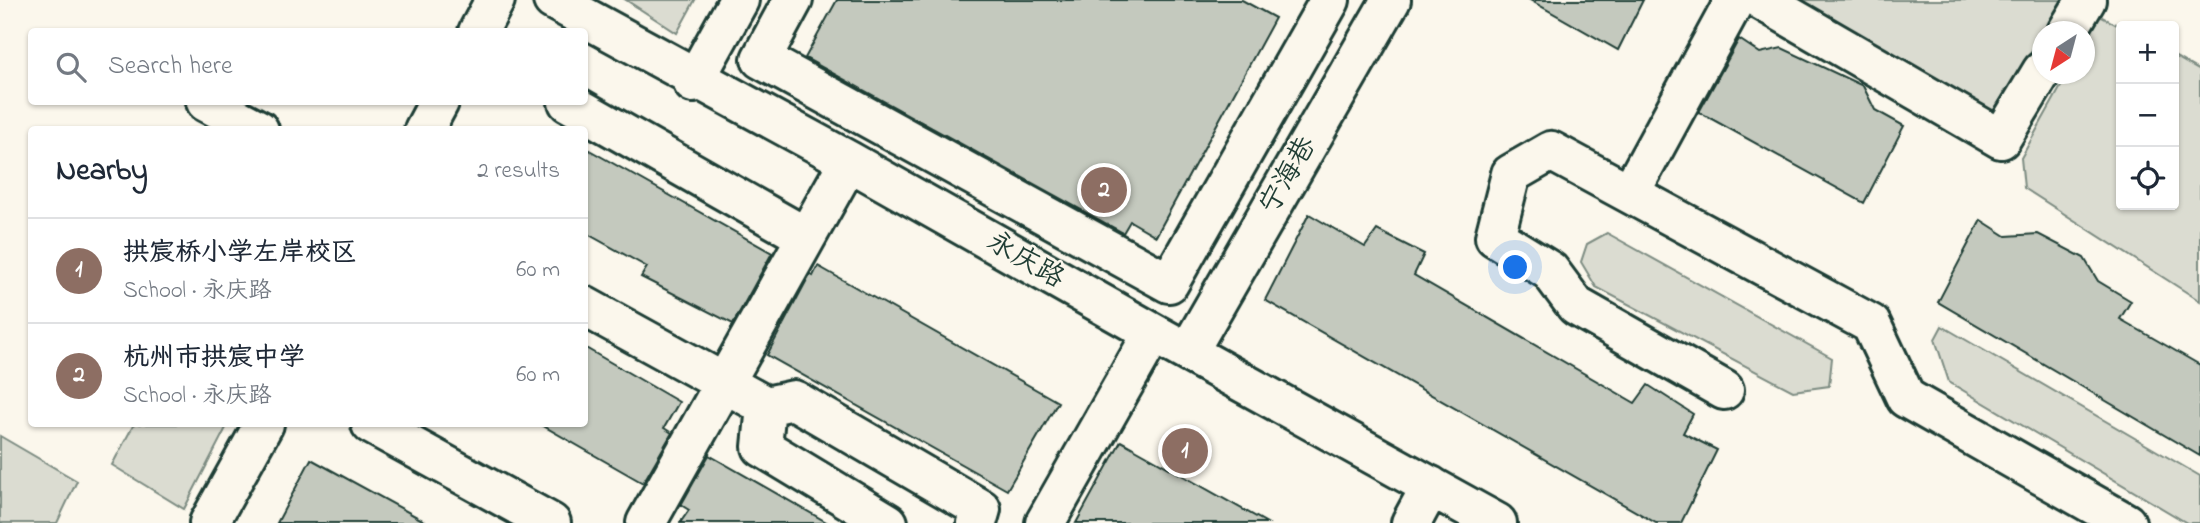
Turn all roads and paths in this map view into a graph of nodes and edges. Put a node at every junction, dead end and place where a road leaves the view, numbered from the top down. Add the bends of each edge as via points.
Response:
1 (495, 0) edge
2 (553, 0) edge
3 (739, 0) edge
4 (793, 0) edge
5 (1391, 0) edge
6 (1735, 0) edge
7 (1761, 0) edge
8 (2086, 0) edge
9 (1327, 1) edge
10 (2074, 21) edge
11 (480, 28) edge
12 (694, 80) junction
13 (2034, 84) edge
14 (212, 105) edge
15 (437, 105) edge
16 (573, 105) edge
17 (251, 126) edge
18 (426, 126) edge
19 (849, 160) junction
20 (1630, 193) junction
21 (806, 237) junction
22 (588, 308) edge
23 (1153, 333) junction
24 (1188, 352) junction
25 (724, 383) junction
26 (1724, 390) dead end
27 (766, 406) junction
28 (262, 427) edge
29 (377, 427) edge
30 (1431, 486) junction
31 (209, 523) edge
32 (551, 523) edge
33 (646, 523) edge
34 (888, 523) edge
35 (977, 523) edge
36 (1045, 523) edge
37 (1411, 523) edge
38 (1497, 523) edge
39 (2126, 523) edge

1 - 11 street
2 - 12 street, 永庆路
3 - 12 street
4 - 9 street via 761,59 1169,283
5 - 24 street, 宁海巷
6 - 20 street
7 - 13 street via 2001,139
8 - 10 street
12 - 19 street, 永庆路
14 - 17 street
15 - 18 street
16 - 21 street
19 - 21 street
19 - 23 street, 永庆路
20 - 26 street via 1551,151 1511,174 1495,237 1550,271 1576,306
20 - 39 street via 1871,324 1906,398
21 - 25 street
22 - 25 street
23 - 24 street, 永庆路
23 - 36 street
24 - 30 street, 永庆路
25 - 27 street
25 - 33 street
27 - 34 street via 762,447
27 - 35 street via 794,400 981,509
28 - 31 street
29 - 32 street
30 - 37 street
30 - 38 street, 永庆路

